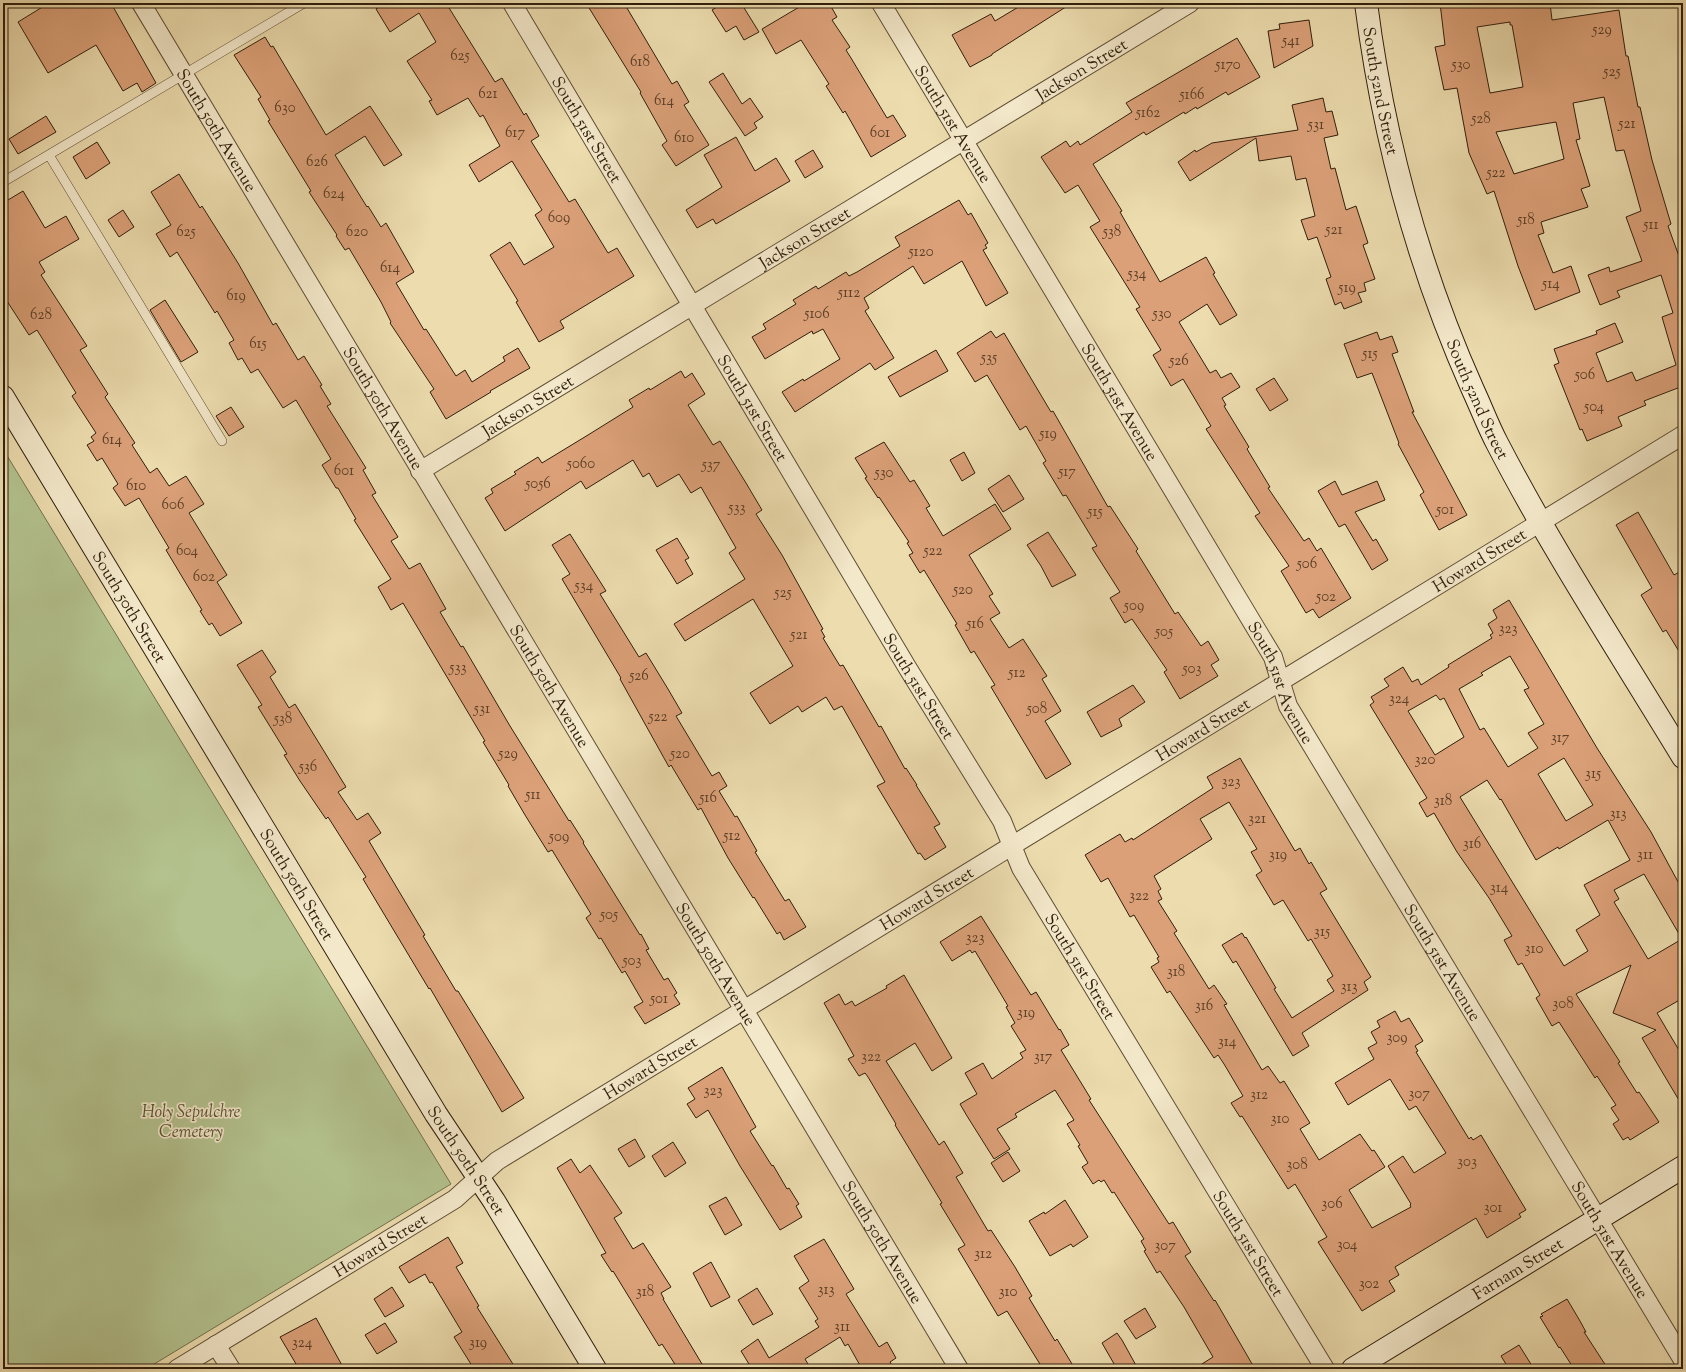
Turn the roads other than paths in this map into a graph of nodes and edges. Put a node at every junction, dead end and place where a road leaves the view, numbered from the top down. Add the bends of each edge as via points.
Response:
1 (141, 3) edge
2 (304, 3) edge
3 (512, 3) edge
4 (881, 3) edge
5 (1190, 3) edge
6 (1366, 3) edge
7 (184, 75) junction
8 (963, 140) junction
9 (49, 155) junction
10 (3, 182) edge
11 (691, 306) junction
12 (3, 397) edge
13 (1683, 435) edge
14 (222, 441) dead end
15 (420, 471) junction
16 (1541, 522) junction
17 (1280, 682) junction
18 (1683, 757) edge
19 (1012, 846) junction
20 (743, 1010) junction
21 (1683, 1167) edge
22 (477, 1178) junction
23 (1598, 1219) junction
24 (216, 1345) junction
25 (1683, 1360) edge
26 (177, 1369) edge
27 (231, 1369) edge
28 (595, 1369) edge
29 (959, 1369) edge
30 (1325, 1369) edge
31 (1353, 1369) edge

1 - 7 street, South 50th Avenue
2 - 7 lane
3 - 11 street, South 51st Street
4 - 8 street, South 51st Avenue
5 - 8 street, Jackson Street
6 - 16 main road, South 52nd Street via 1383,109 1422,260 1455,350 1490,427
7 - 9 lane
7 - 15 street, South 50th Avenue
8 - 11 street, Jackson Street
8 - 17 street, South 51st Avenue via 1273,657
9 - 10 lane
9 - 14 lane
11 - 15 street, Jackson Street
11 - 19 street, South 51st Street via 1002,821
12 - 22 main road, South 50th Street
13 - 16 street, Howard Street
15 - 20 street, South 50th Avenue
16 - 17 street, Howard Street
16 - 18 main road, South 52nd Street
17 - 19 street, Howard Street
17 - 23 street, South 51st Avenue via 1288,706
19 - 20 street, Howard Street
19 - 30 street, South 51st Street via 1021,868
20 - 22 street, Howard Street via 497,1161
20 - 29 street, South 50th Avenue
21 - 23 main road, Farnam Street
22 - 24 street, Howard Street via 454,1199
22 - 28 main road, South 50th Street via 494,1201
23 - 25 street, South 51st Avenue
23 - 31 main road, Farnam Street
24 - 26 street, Howard Street
24 - 27 street

